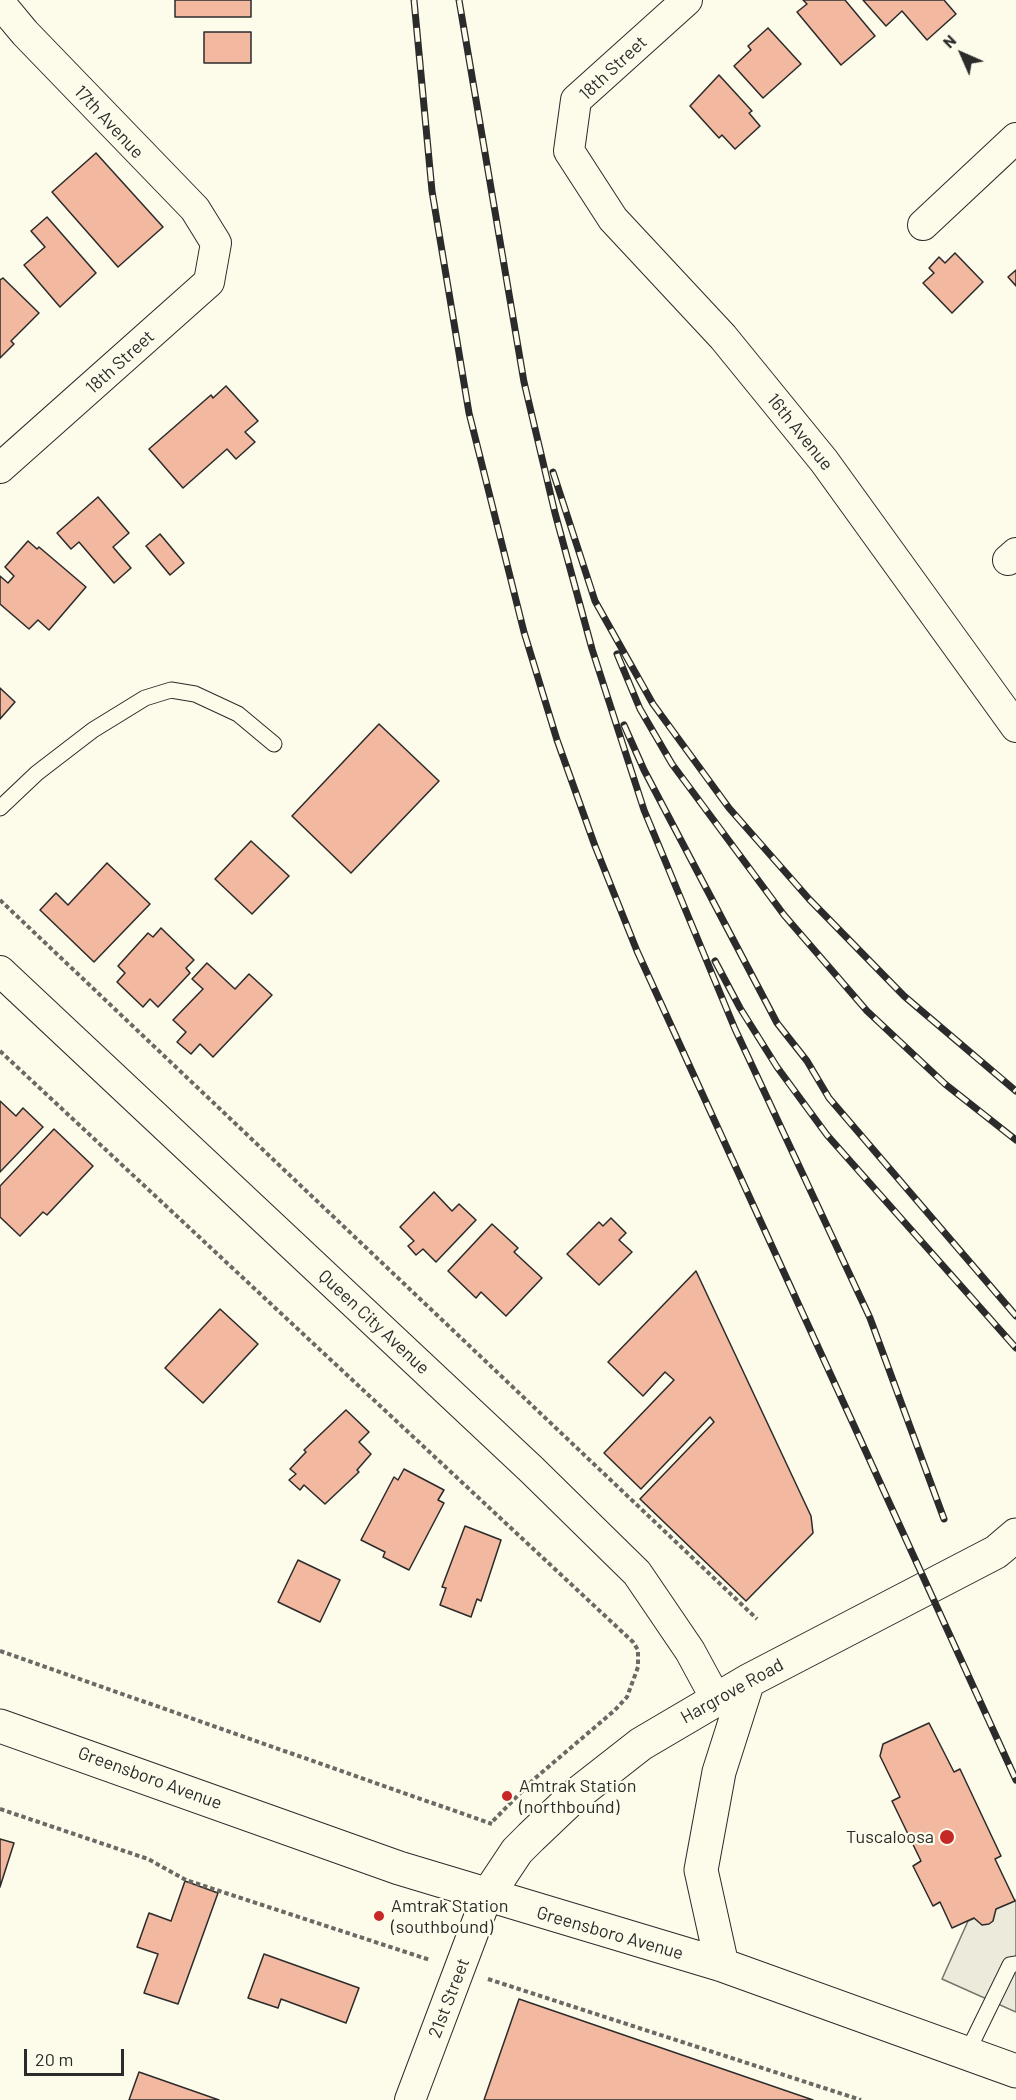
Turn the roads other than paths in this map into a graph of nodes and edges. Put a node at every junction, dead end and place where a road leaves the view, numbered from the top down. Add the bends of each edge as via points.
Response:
1 (687, 0) edge
2 (0, 3) edge
3 (1016, 138) edge
4 (568, 151) joint
5 (923, 225) dead end
6 (216, 243) joint
7 (0, 468) edge
8 (1016, 727) edge
9 (274, 744) dead end
10 (0, 808) edge
11 (0, 971) edge
12 (1016, 1535) edge
13 (748, 1681) junction
14 (716, 1699) junction
15 (0, 1726) edge
16 (487, 1896) junction
17 (1016, 1964) edge
18 (722, 1965) junction
19 (967, 2053) junction
20 (1016, 2071) edge
21 (410, 2100) edge

1 - 4 street, 18th Street via 576,100
2 - 6 street, 17th Avenue via 195,210
3 - 5 street
4 - 8 street, 16th Avenue via 613,219 723,337 824,461
6 - 7 street, 18th Street via 209,282
9 - 10 lane via 238,714 195,694 171,690 145,698 93,730 37,773
11 - 14 street, Queen City Avenue via 637,1573 690,1651
12 - 13 main road, Hargrove Road via 996,1552
13 - 14 main road, Hargrove Road
13 - 18 main road via 719,1772 701,1870
14 - 16 main road, Hargrove Road via 641,1744 572,1798 517,1851
15 - 16 main road, Greensboro Avenue
16 - 18 main road, Greensboro Avenue
16 - 21 street, 21st Street
17 - 19 lane via 1010,1965
18 - 19 main road, Greensboro Avenue
19 - 20 main road, Greensboro Avenue

